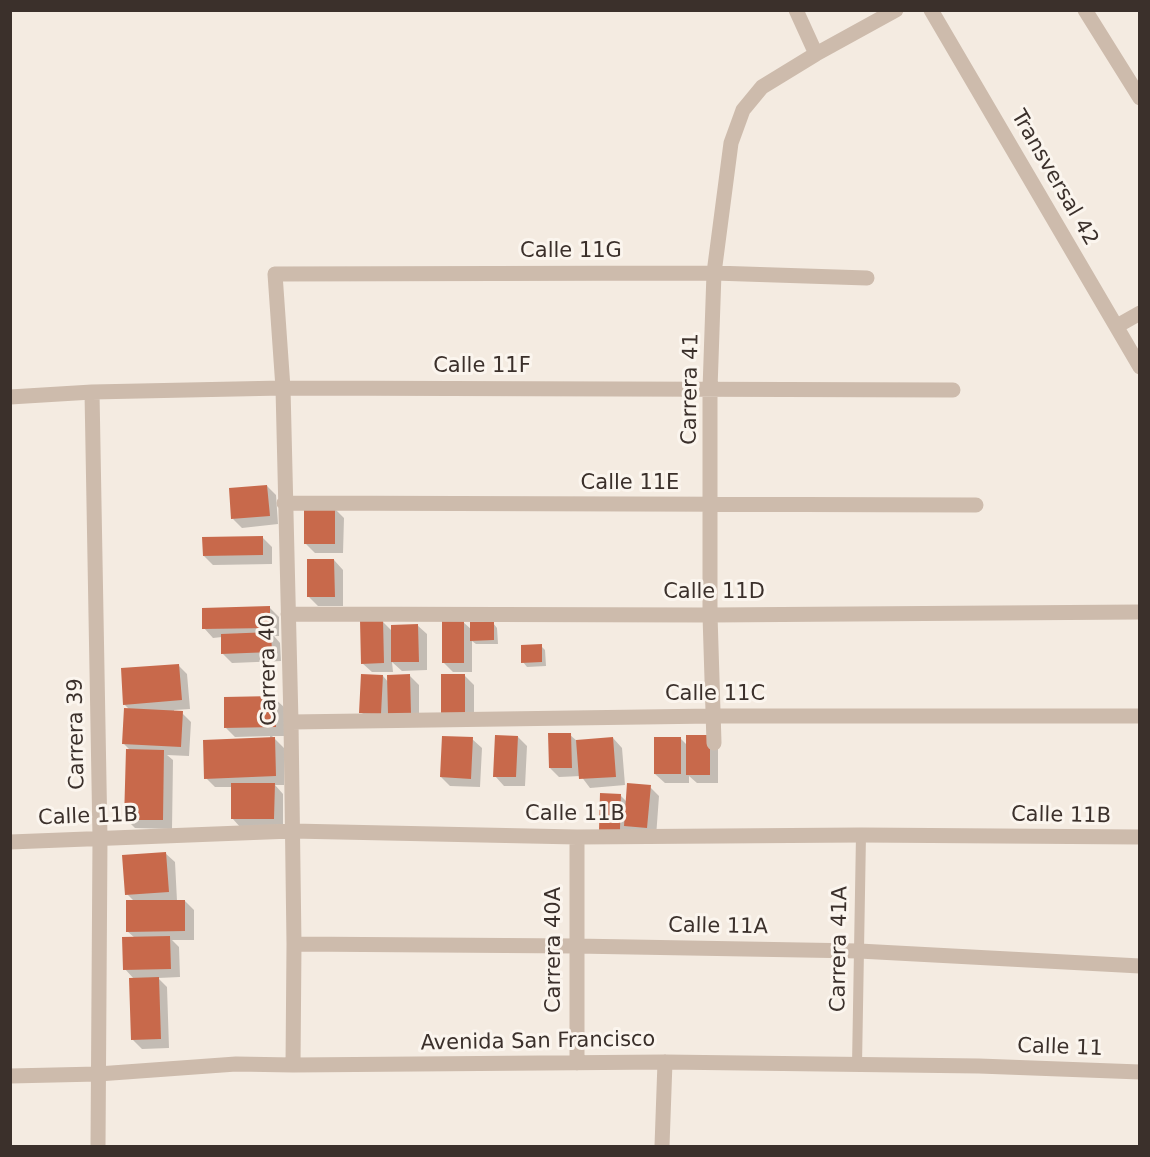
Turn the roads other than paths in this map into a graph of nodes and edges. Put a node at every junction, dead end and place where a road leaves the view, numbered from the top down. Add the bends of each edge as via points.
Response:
1 (796, 10) edge
2 (896, 10) edge
3 (932, 10) edge
4 (1085, 10) edge
5 (816, 54) junction
6 (1140, 98) edge
7 (714, 273) junction
8 (275, 274) joint
9 (867, 278) dead end
10 (1140, 313) edge
11 (1117, 326) junction
12 (1140, 368) edge
13 (283, 388) junction
14 (710, 389) junction
15 (953, 390) dead end
16 (92, 392) junction
17 (10, 397) edge
18 (284, 503) junction
19 (711, 505) junction
20 (976, 505) dead end
21 (1140, 612) edge
22 (288, 614) junction
23 (710, 615) junction
24 (713, 716) junction
25 (1140, 716) edge
26 (291, 722) junction
27 (714, 743) dead end
28 (292, 831) junction
29 (861, 835) junction
30 (577, 837) junction
31 (1140, 837) edge
32 (100, 838) junction
33 (10, 842) edge
34 (294, 944) junction
35 (575, 946) junction
36 (859, 951) junction
37 (1140, 966) edge
38 (665, 1062) junction
39 (576, 1063) junction
40 (293, 1065) junction
41 (857, 1065) junction
42 (979, 1066) joint
43 (1140, 1072) edge
44 (98, 1074) junction
45 (10, 1076) edge
46 (98, 1146) edge
47 (662, 1146) edge

1 - 5 street
2 - 5 street, Carrera 41
3 - 11 street, Transversal 42
4 - 6 street
5 - 7 street, Carrera 41 via 762,87 743,110 731,143
7 - 8 street, Calle 11G
7 - 9 street, Calle 11G
7 - 14 street, Carrera 41
8 - 13 street, Carrera 40
10 - 11 street
11 - 12 street, Transversal 42
13 - 14 street, Calle 11F
13 - 16 street, Calle 11F
13 - 18 street, Carrera 40
14 - 15 street, Calle 11F
14 - 19 street, Carrera 41
16 - 17 street, Calle 11F
16 - 32 street, Carrera 39
18 - 19 street, Calle 11E
18 - 22 street, Carrera 40
19 - 20 street, Calle 11E
19 - 23 street, Carrera 41
21 - 23 street, Calle 11D
22 - 23 street, Calle 11D
22 - 26 street, Carrera 40
23 - 24 street, Carrera 41
24 - 25 street, Calle 11C
24 - 26 street, Calle 11C
24 - 27 street, Carrera 41
26 - 28 street, Carrera 40
28 - 30 street, Calle 11B
28 - 32 street, Calle 11B
28 - 34 street, Carrera 40
29 - 30 street, Calle 11B
29 - 31 street, Calle 11B
29 - 36 lane, Carrera 41A
30 - 35 street, Carrera 40A
32 - 33 street, Calle 11B
32 - 44 street, Carrera 39
34 - 35 street, Calle 11A
34 - 40 street, Carrera 40
35 - 36 street, Calle 11A
35 - 39 street, Carrera 40A
36 - 37 street, Calle 11A
36 - 41 lane, Carrera 41A
38 - 39 street, Avenida San Francisco
38 - 41 street, Avenida San Francisco
38 - 47 street
39 - 40 street, Avenida San Francisco
40 - 44 street, Avenida San Francisco via 236,1064
41 - 42 street, Avenida San Francisco
42 - 43 street, Calle 11
44 - 45 street
44 - 46 street, Carrera 39

